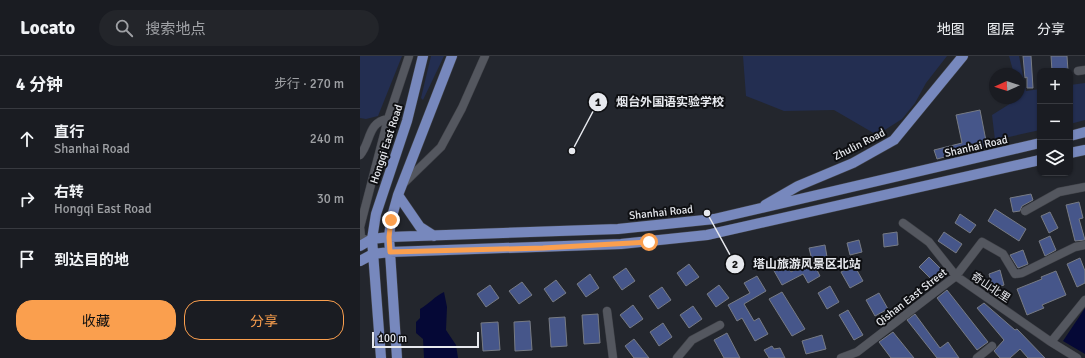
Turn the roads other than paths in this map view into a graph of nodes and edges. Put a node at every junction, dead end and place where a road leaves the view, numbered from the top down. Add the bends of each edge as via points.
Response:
1 (408, 56) edge
2 (423, 56) edge
3 (452, 56) edge
4 (485, 56) edge
5 (963, 56) edge
6 (388, 119) junction
7 (1085, 132) edge
8 (1073, 135) edge
9 (1037, 144) edge
10 (1085, 150) edge
11 (1073, 152) edge
12 (360, 155) edge
13 (1037, 161) edge
14 (402, 185) junction
15 (1085, 187) edge
16 (398, 196) junction
17 (761, 208) junction
18 (1025, 211) dead end
19 (903, 223) dead end
20 (434, 236) junction
21 (389, 237) junction
22 (372, 239) junction
23 (360, 246) edge
24 (1085, 246) edge
25 (390, 252) junction
26 (373, 254) junction
27 (360, 260) edge
28 (956, 276) junction
29 (1085, 300) edge
30 (607, 311) dead end
31 (720, 325) dead end
32 (1051, 342) junction
33 (992, 346) dead end
34 (381, 358) edge
35 (397, 358) edge
36 (613, 358) edge
37 (677, 358) edge
38 (841, 358) edge
39 (977, 358) edge
40 (1077, 358) edge

1 - 6 street
2 - 22 main road, Hongqi East Road via 407,121 376,214
3 - 14 main road
4 - 14 street via 441,147
5 - 17 main road, Zhulin Road via 894,140 853,163 798,186
6 - 12 street via 382,120 370,131
6 - 22 street via 360,227 361,237 365,240
7 - 8 main road
9 - 17 main road, Shanhai Road
10 - 11 main road
13 - 25 main road via 707,234 621,244
14 - 16 main road
15 - 18 street via 1059,192
16 - 20 main road via 420,227
16 - 21 main road
17 - 20 main road, Shanhai Road via 714,218 618,229
19 - 28 street, 奇山北里 via 929,242
20 - 21 main road, Shanhai Road
21 - 22 main road, Shanhai Road
21 - 25 main road
22 - 23 main road
22 - 26 main road, Hongqi East Road
24 - 28 street, Qishan East Street via 1075,247 1015,274 1003,254 982,242
25 - 26 main road
25 - 35 main road
26 - 27 main road
26 - 34 main road, Hongqi East Road
28 - 32 street, 奇山北里
28 - 38 street, Qishan East Street via 857,352
29 - 32 street
30 - 36 street
31 - 37 street via 692,340
32 - 40 street, 奇山北里
33 - 39 street

